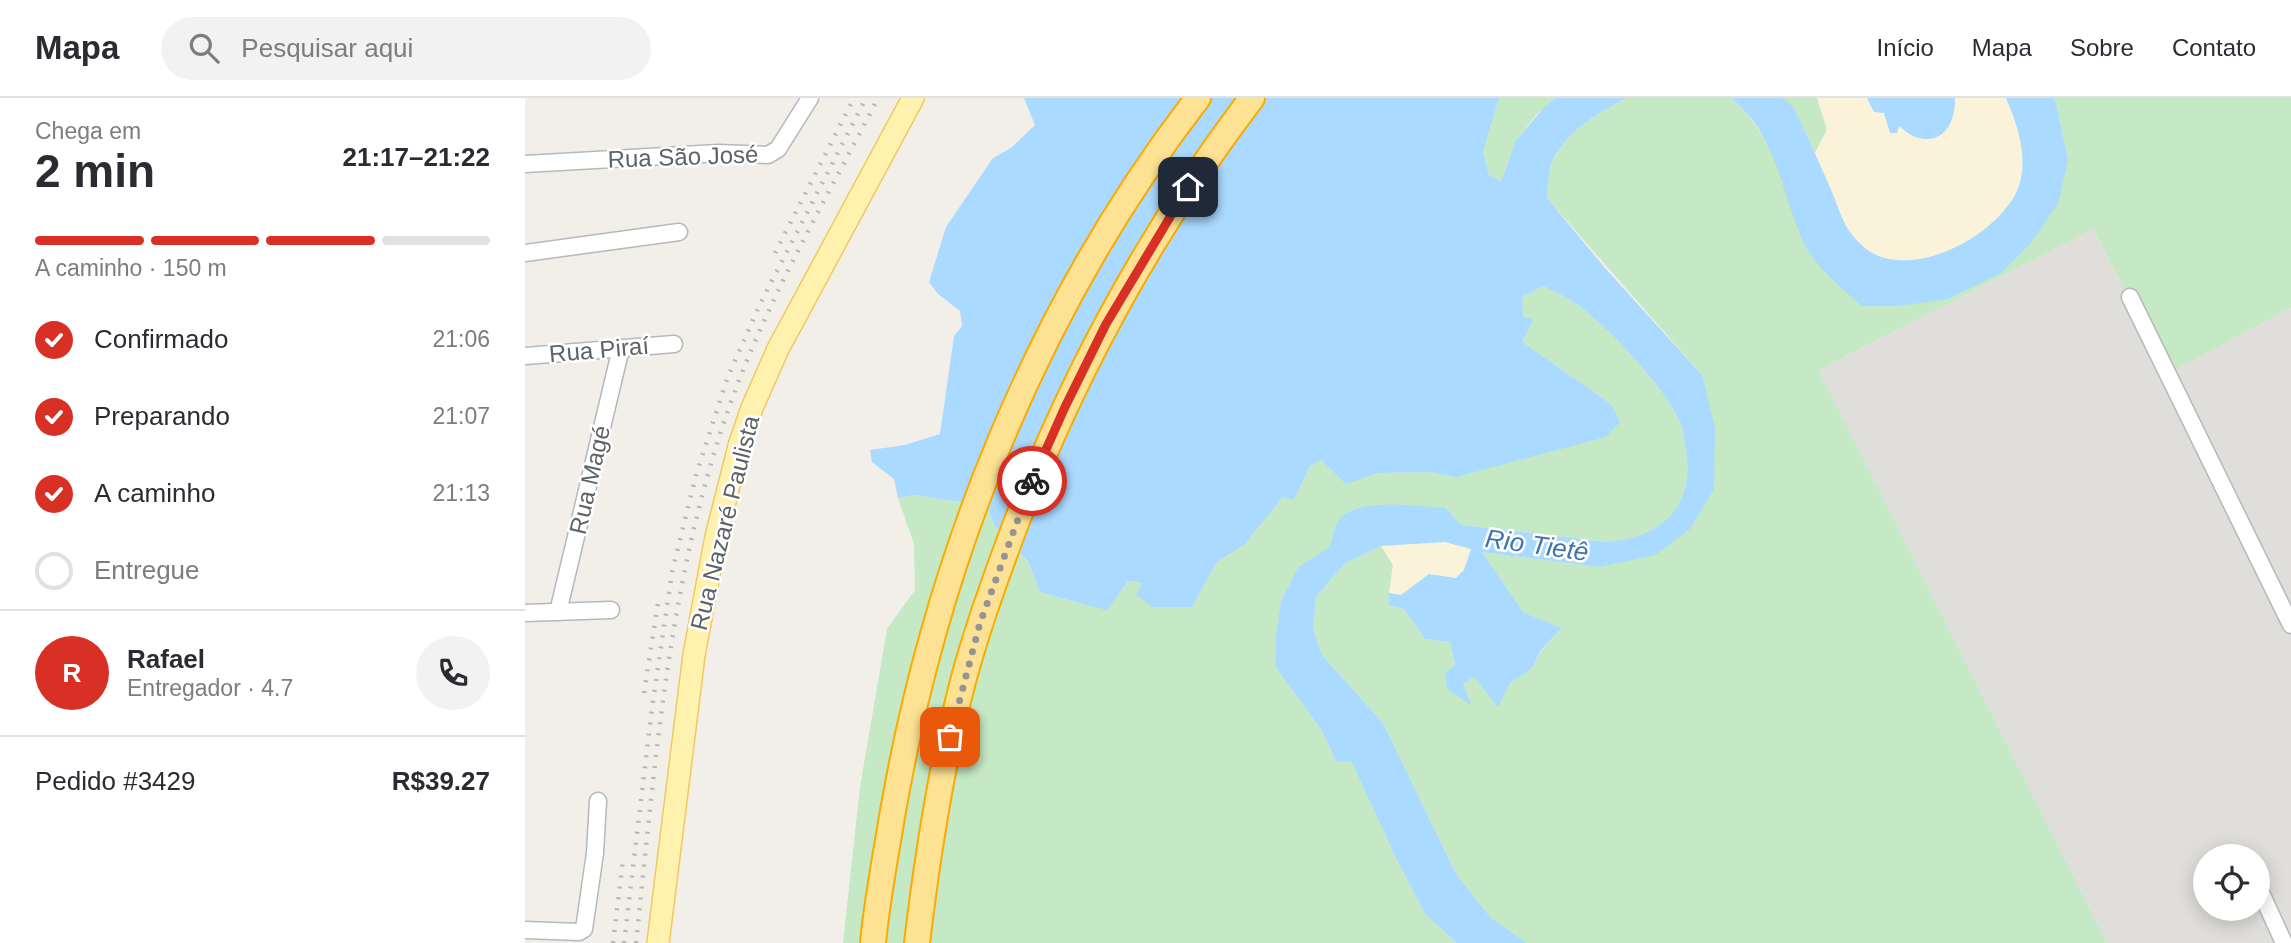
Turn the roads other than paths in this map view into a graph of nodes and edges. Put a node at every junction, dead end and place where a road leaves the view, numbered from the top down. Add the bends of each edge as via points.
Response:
1 (810, 98) edge
2 (913, 98) edge
3 (1198, 98) edge
4 (1252, 98) edge
5 (525, 164) edge
6 (679, 232) dead end
7 (525, 253) edge
8 (2130, 297) dead end
9 (674, 344) dead end
10 (621, 348) junction
11 (525, 356) edge
12 (611, 610) dead end
13 (558, 611) junction
14 (525, 612) edge
15 (2291, 625) edge
16 (598, 801) dead end
17 (2270, 912) edge
18 (525, 930) edge
19 (658, 943) edge
20 (873, 943) edge
21 (917, 943) edge
22 (2284, 943) edge

1 - 5 street, Rua São José via 778,149 768,155 718,153
2 - 19 main road, Rua Nazaré Paulista via 778,349 739,446 694,655
3 - 20 highway via 1156,153 1074,287 994,454 920,677 901,761
4 - 21 highway via 1188,187 1106,324 1030,487 960,692 932,826
6 - 7 street
8 - 15 street
9 - 10 street, Rua Piraí
10 - 11 street, Rua Piraí
10 - 13 street, Rua Magé
12 - 13 street
13 - 14 street
16 - 18 street via 584,929
17 - 22 street

